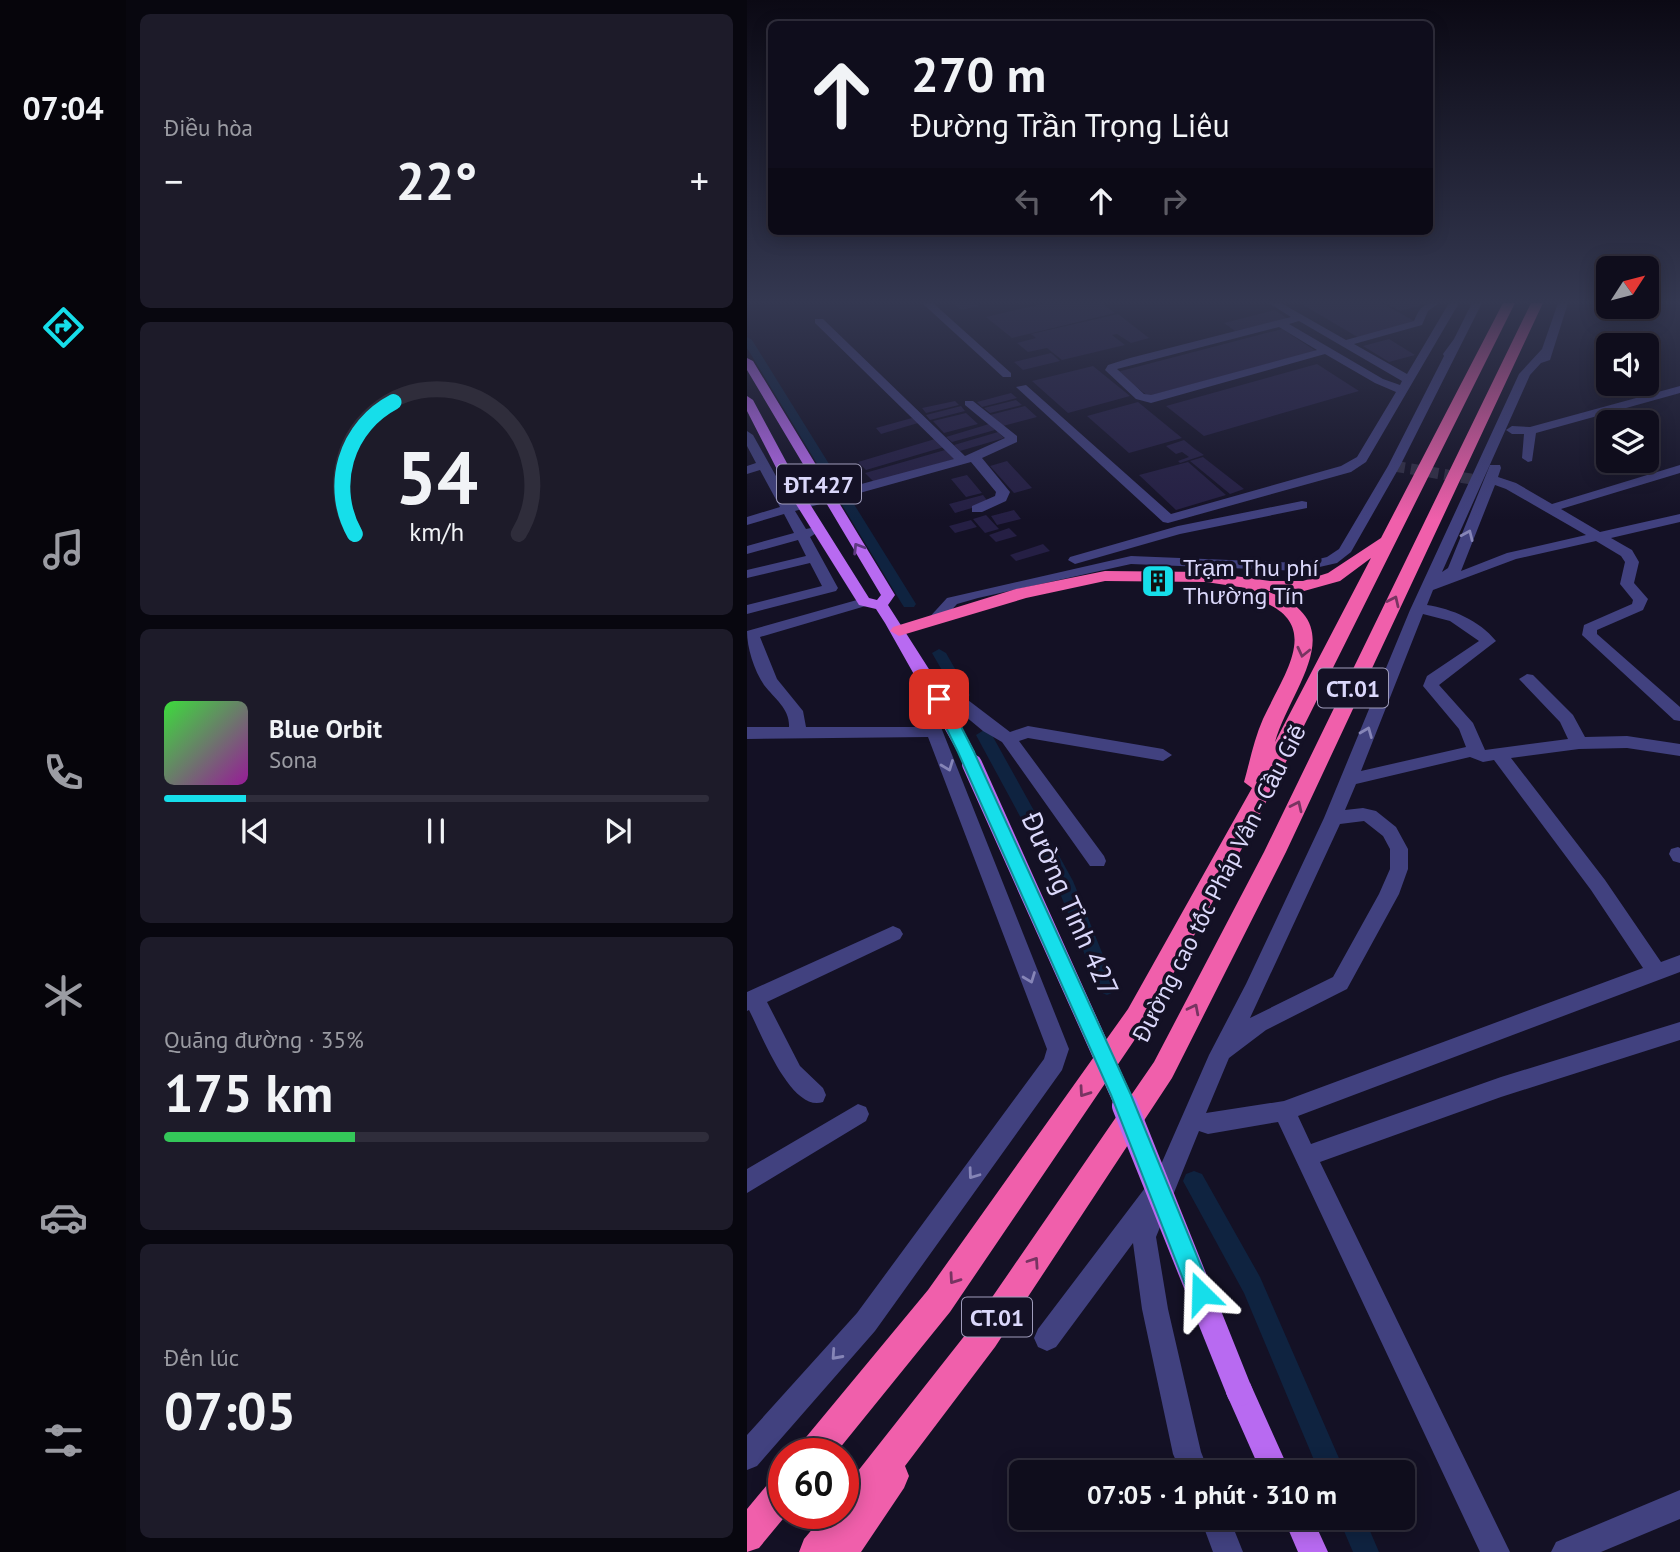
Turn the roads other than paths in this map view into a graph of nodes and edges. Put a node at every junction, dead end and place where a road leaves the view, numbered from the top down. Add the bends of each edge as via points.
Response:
1 (756, 375) edge
2 (878, 375) edge
3 (1117, 375) edge
4 (1236, 375) edge
5 (1370, 375) edge
6 (1391, 375) edge
7 (1412, 375) edge
8 (1440, 375) edge
9 (1472, 375) edge
10 (1502, 375) edge
11 (1524, 375) edge
12 (1537, 375) edge
13 (1406, 385) junction
14 (1022, 387) dead end
15 (1680, 389) edge
16 (747, 400) edge
17 (969, 403) dead end
18 (1512, 430) junction
19 (1530, 431) junction
20 (747, 435) edge
21 (1528, 458) dead end
22 (969, 459) junction
23 (1680, 469) edge
24 (747, 470) edge
25 (767, 470) junction
26 (784, 470) junction
27 (1491, 479) junction
28 (828, 497) junction
29 (802, 503) junction
30 (1302, 505) dead end
31 (785, 508) junction
32 (977, 509) dead end
33 (1549, 509) junction
34 (1679, 518) edge
35 (747, 521) edge
36 (1173, 525) junction
37 (821, 530) junction
38 (801, 536) junction
39 (1593, 536) junction
40 (1388, 541) junction
41 (747, 550) edge
42 (813, 558) junction
43 (1176, 561) junction
44 (747, 574) edge
45 (1078, 581) junction
46 (1429, 587) junction
47 (952, 601) junction
48 (864, 602) junction
49 (881, 605) junction
50 (747, 610) edge
51 (1417, 610) junction
52 (934, 621) junction
53 (899, 631) junction
54 (749, 635) edge
55 (1527, 679) dead end
56 (928, 680) junction
57 (939, 699) junction
58 (1680, 716) edge
59 (934, 729) junction
60 (1001, 730) junction
61 (747, 733) edge
62 (795, 734) junction
63 (1579, 743) junction
64 (1680, 750) edge
65 (1477, 752) junction
66 (1163, 755) dead end
67 (1499, 755) junction
68 (1347, 780) junction
69 (1333, 818) junction
70 (1240, 832) junction
71 (1097, 861) dead end
72 (893, 934) dead end
73 (1680, 963) edge
74 (1655, 970) junction
75 (750, 1000) edge
76 (1680, 1031) edge
77 (1220, 1055) junction
78 (815, 1095) dead end
79 (1284, 1111) junction
80 (858, 1114) dead end
81 (1193, 1118) junction
82 (1306, 1156) junction
83 (749, 1175) edge
84 (1166, 1179) junction
85 (984, 1336) junction
86 (1047, 1338) dead end
87 (827, 1438) edge
88 (747, 1456) edge
89 (1190, 1460) edge
90 (1271, 1460) edge
91 (1680, 1504) edge
92 (768, 1510) edge
93 (1219, 1530) edge
94 (1303, 1530) edge
95 (747, 1536) edge
96 (817, 1552) edge
97 (840, 1552) edge
98 (1228, 1552) edge
99 (1313, 1552) edge
100 (1495, 1552) edge
101 (1567, 1552) edge

1 - 28 main road, ĐT.427
2 - 22 street
3 - 4 street via 1140,397 1151,399
5 - 13 street
6 - 13 street
7 - 13 street
8 - 43 street via 1344,552 1302,567
9 - 40 highway, Đường cao tốc Pháp Vân - Cầu Giẽ / CT.01
85 -> 10 highway, Đường cao tốc Pháp Vân - Cầu Giẽ / CT.01 via 1163,1070 1275,852
11 - 46 street
12 - 18 street
13 - 36 street via 1362,459 1346,469
14 - 36 street
15 - 19 street
16 - 26 main road, ĐT.427
17 - 22 street via 1013,439
18 - 19 street
18 - 27 street
19 - 21 street
20 - 25 street
22 - 28 street via 901,481
22 - 32 street via 1003,492 1001,498
23 - 33 street
24 - 25 street
25 - 26 street
25 - 31 street
26 - 29 main road, ĐT.427
27 - 33 street
46 -> 27 street via 1454,570
28 - 29 street
49 -> 28 main road, ĐT.427 via 888,596
29 - 31 street
29 - 37 main road, ĐT.427
30 - 36 street
31 - 35 street
31 - 38 street
33 - 39 street
34 - 39 street
36 - 43 street
36 - 47 street via 959,593
37 - 38 street
37 - 48 main road, ĐT.427
38 - 41 street
38 - 42 street
39 - 46 street via 1512,556
39 - 58 street via 1627,553 1632,562 1627,584 1641,599 1638,607 1589,628 1590,635
40 - 45 highway via 1334,576 1304,586 1205,577 1105,576
40 - 70 highway, Đường cao tốc Pháp Vân - Cầu Giẽ / CT.01
42 - 44 street
42 - 50 street via 831,588
43 - 47 street via 1131,559
45 - 52 highway
45 -> 70 highway via 1236,589 1260,594 1291,611 1303,625 1306,639 1297,676 1272,721
46 - 51 street
47 - 52 street
48 - 49 main road
48 - 54 street
49 - 53 main road, ĐT.427
51 - 65 street via 1431,608 1488,641 1431,686 1467,727
68 -> 51 street
52 - 53 highway
53 - 56 main road, ĐT.427
54 - 62 street via 770,681 795,711
55 - 63 street via 1567,719
56 - 57 main road, ĐT.427
56 - 59 street via 921,697
57 - 60 street via 958,701
57 - 90 main road, Đường Tỉnh 427 / ĐT.427, bridge via 1121,1095
59 - 62 street via 923,733
59 -> 88 street via 1058,1049 1054,1063 866,1322
60 - 66 street
60 - 71 street
61 - 62 street
63 - 64 street via 1627,742
63 - 67 street
65 - 67 street
65 - 68 street
67 - 74 street via 1598,885
68 - 69 street
69 - 77 street
69 - 77 street via 1363,814 1390,832 1399,849 1399,869 1389,894 1340,983 1257,1024
70 -> 87 highway, Đường cao tốc Pháp Vân - Cầu Giẽ / CT.01 via 1137,1016 939,1301
72 - 75 street
73 - 74 street
74 - 79 street
75 - 78 street via 792,1073
76 - 82 street via 1501,1087
77 - 81 street
79 - 81 street via 1208,1124
79 - 82 street
80 - 83 street
81 - 84 street
82 - 100 street
84 - 86 street
84 - 89 street via 1144,1237 1155,1309
85 - 96 highway, Đường cao tốc Pháp Vân - Cầu Giẽ / CT.01
85 - 97 highway
91 - 101 street
92 - 95 highway
93 - 98 street
94 - 99 main road

